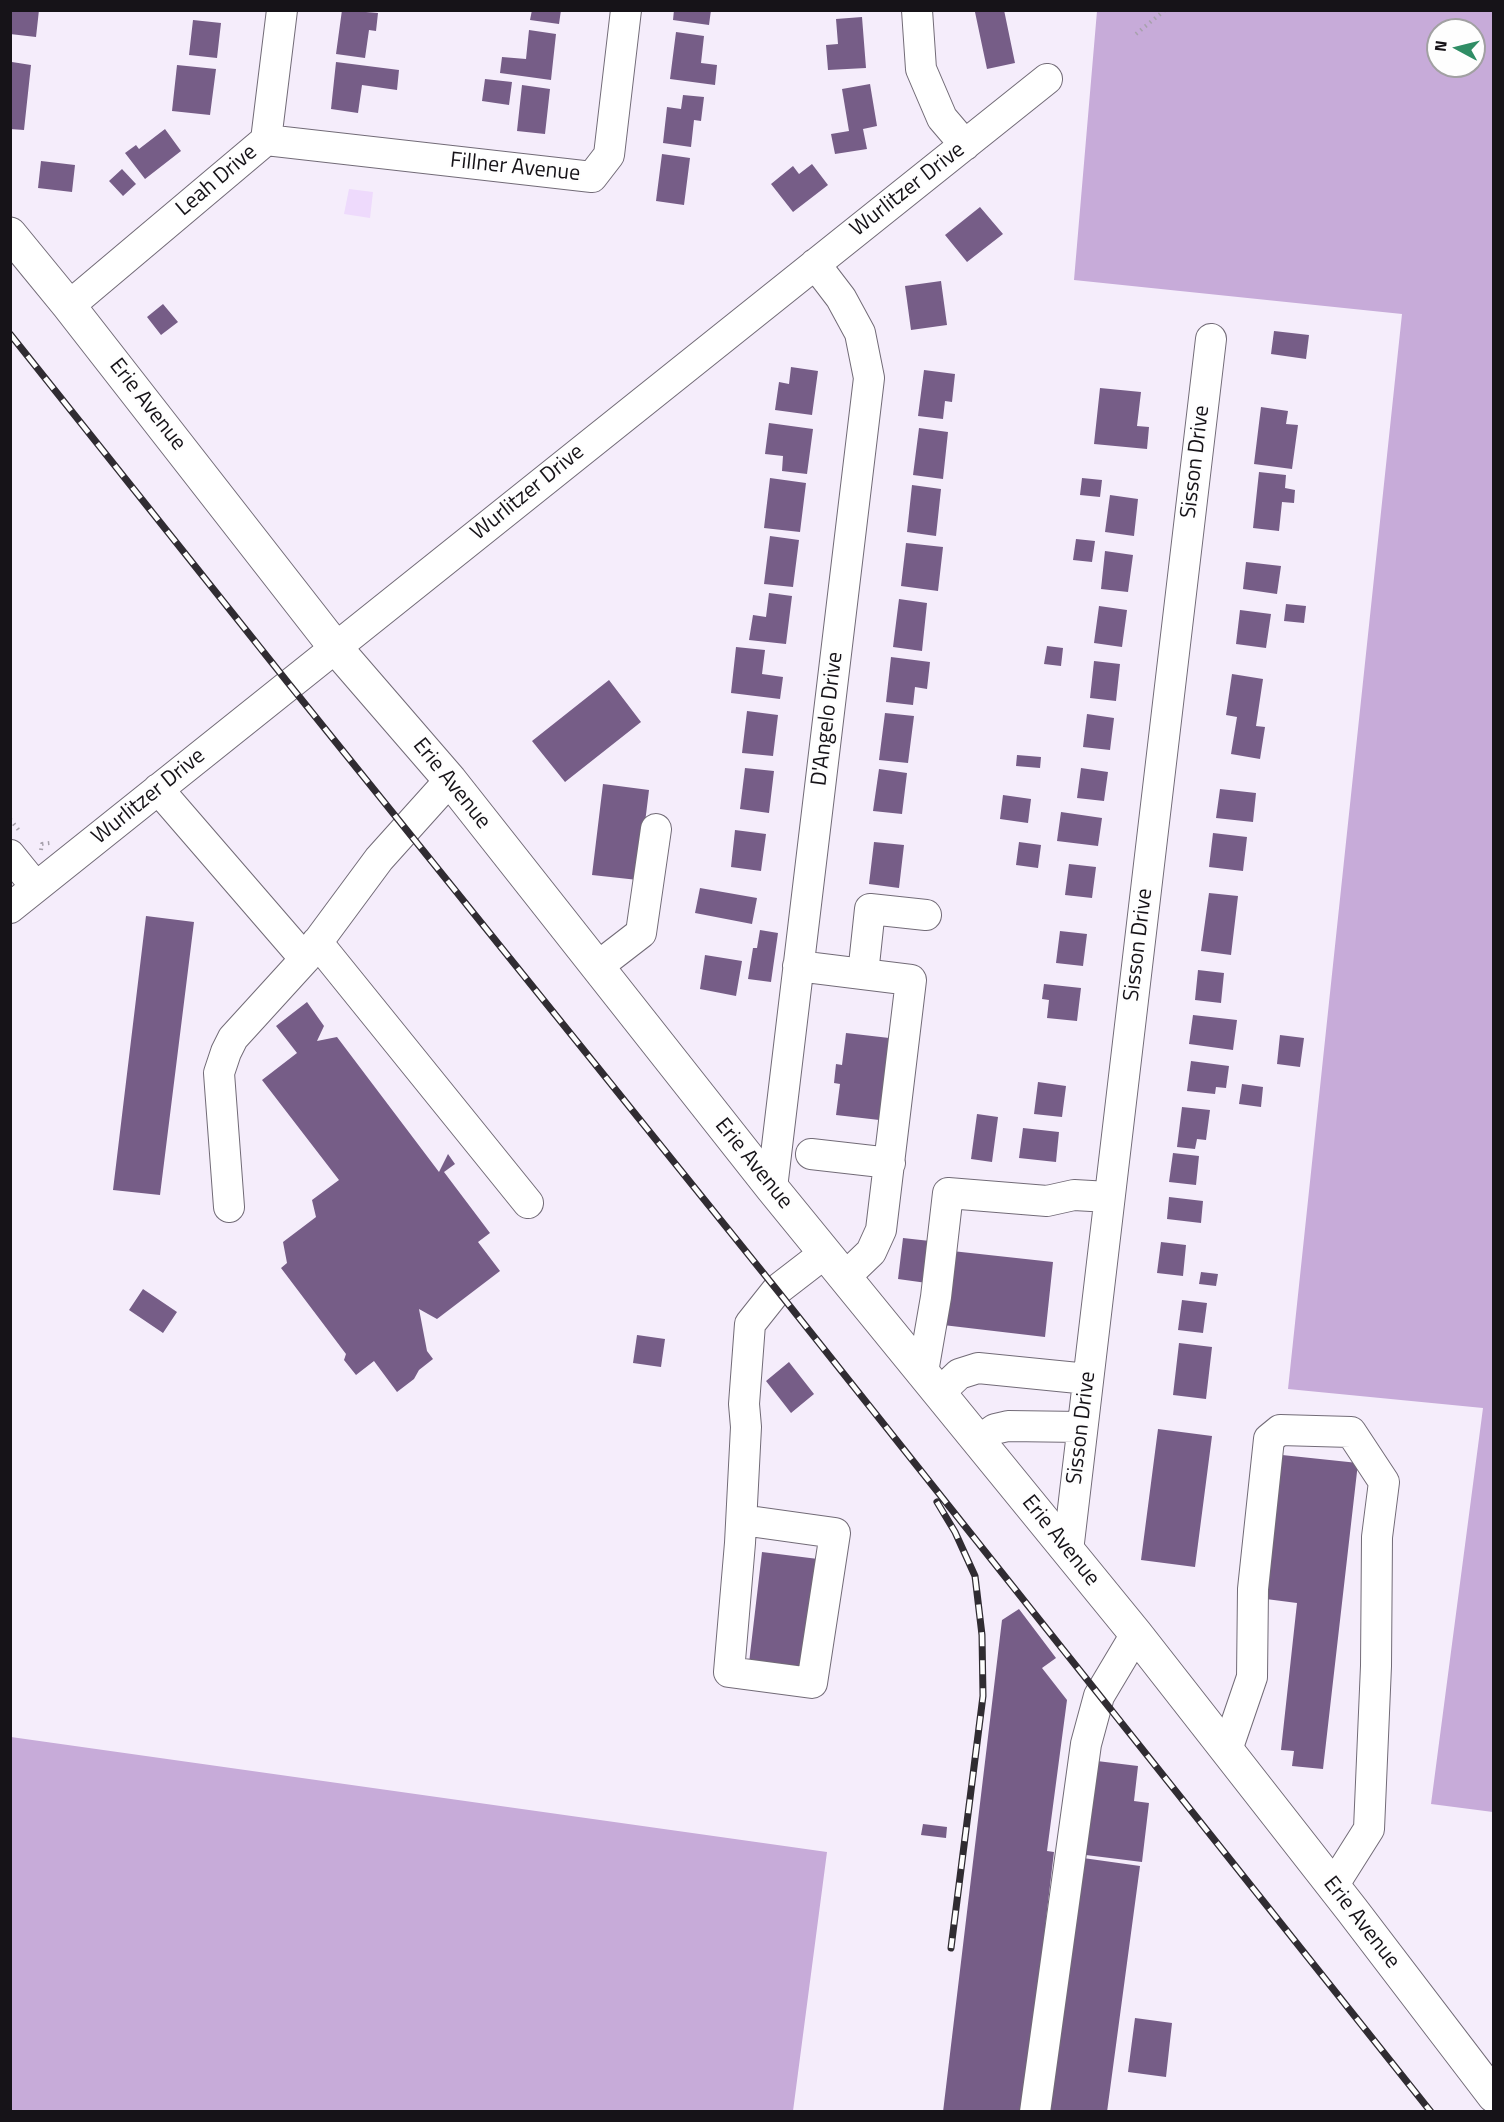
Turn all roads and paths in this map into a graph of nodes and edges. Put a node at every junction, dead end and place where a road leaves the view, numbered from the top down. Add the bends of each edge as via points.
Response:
1 (282, 10) edge
2 (626, 10) edge
3 (918, 10) edge
4 (1165, 10) edge
5 (1136, 34) dead end
6 (1047, 80) dead end
7 (266, 140) junction
8 (964, 145) junction
9 (10, 234) edge
10 (815, 264) junction
11 (69, 306) junction
12 (1210, 339) dead end
13 (335, 646) junction
14 (450, 780) junction
15 (158, 789) junction
16 (656, 828) dead end
17 (10, 855) edge
18 (36, 887) junction
19 (10, 908) edge
20 (926, 915) dead end
21 (311, 950) junction
22 (798, 966) junction
23 (597, 967) junction
24 (863, 974) junction
25 (810, 1154) dead end
26 (890, 1163) junction
27 (772, 1188) junction
28 (1110, 1197) junction
29 (528, 1203) dead end
30 (229, 1208) dead end
31 (835, 1265) junction
32 (1088, 1378) junction
33 (931, 1382) junction
34 (1082, 1427) junction
35 (978, 1441) junction
36 (741, 1520) junction
37 (1068, 1551) junction
38 (1136, 1634) junction
39 (1227, 1750) junction
40 (1333, 1886) junction
41 (1494, 2096) edge
42 (1035, 2112) edge

1 - 7 street, Leah Drive
2 - 7 street, Fillner Avenue via 609,155 592,177
3 - 8 street via 921,69 942,118
4 - 5 path
6 - 8 street, Wurlitzer Drive
7 - 11 street, Leah Drive
8 - 10 street, Wurlitzer Drive
9 - 11 main road, Erie Avenue
10 - 13 street, Wurlitzer Drive
10 - 22 street, D'Angelo Drive via 841,298 860,333 869,378
11 - 13 main road, Erie Avenue
12 - 28 street, Sisson Drive
13 - 14 main road, Erie Avenue
13 - 15 street, Wurlitzer Drive
14 - 21 street via 379,859
14 - 23 main road, Erie Avenue
15 - 18 street, Wurlitzer Drive
15 - 21 street
16 - 23 street via 641,933
17 - 18 street
18 - 19 street, Wurlitzer Drive
20 - 24 street via 870,909
21 - 29 street
21 - 30 street via 225,1052 219,1073
22 - 24 street
22 - 27 street, D'Angelo Drive
23 - 27 main road, Erie Avenue
24 - 26 street via 911,980
25 - 26 street
26 - 31 street via 881,1230 871,1252
27 - 31 main road, Erie Avenue
28 - 32 street, Sisson Drive
28 - 33 street via 1074,1195 1047,1201 948,1193
31 - 33 main road, Erie Avenue
31 - 36 street via 777,1290 750,1324
32 - 33 street via 978,1368
32 - 34 street, Sisson Drive
33 - 35 main road, Erie Avenue
34 - 35 street via 1008,1426 995,1429
34 - 37 street, Sisson Drive
35 - 37 main road, Erie Avenue
36 - 36 street via 729,1672 812,1683 835,1533
37 - 38 main road, Erie Avenue
38 - 39 main road, Erie Avenue
38 - 42 street via 1099,1696 1086,1744
39 - 40 main road, Erie Avenue
39 - 40 street via 1252,1677 1252,1589 1269,1439 1280,1430 1351,1432 1384,1482 1377,1538 1369,1829
40 - 41 main road, Erie Avenue

